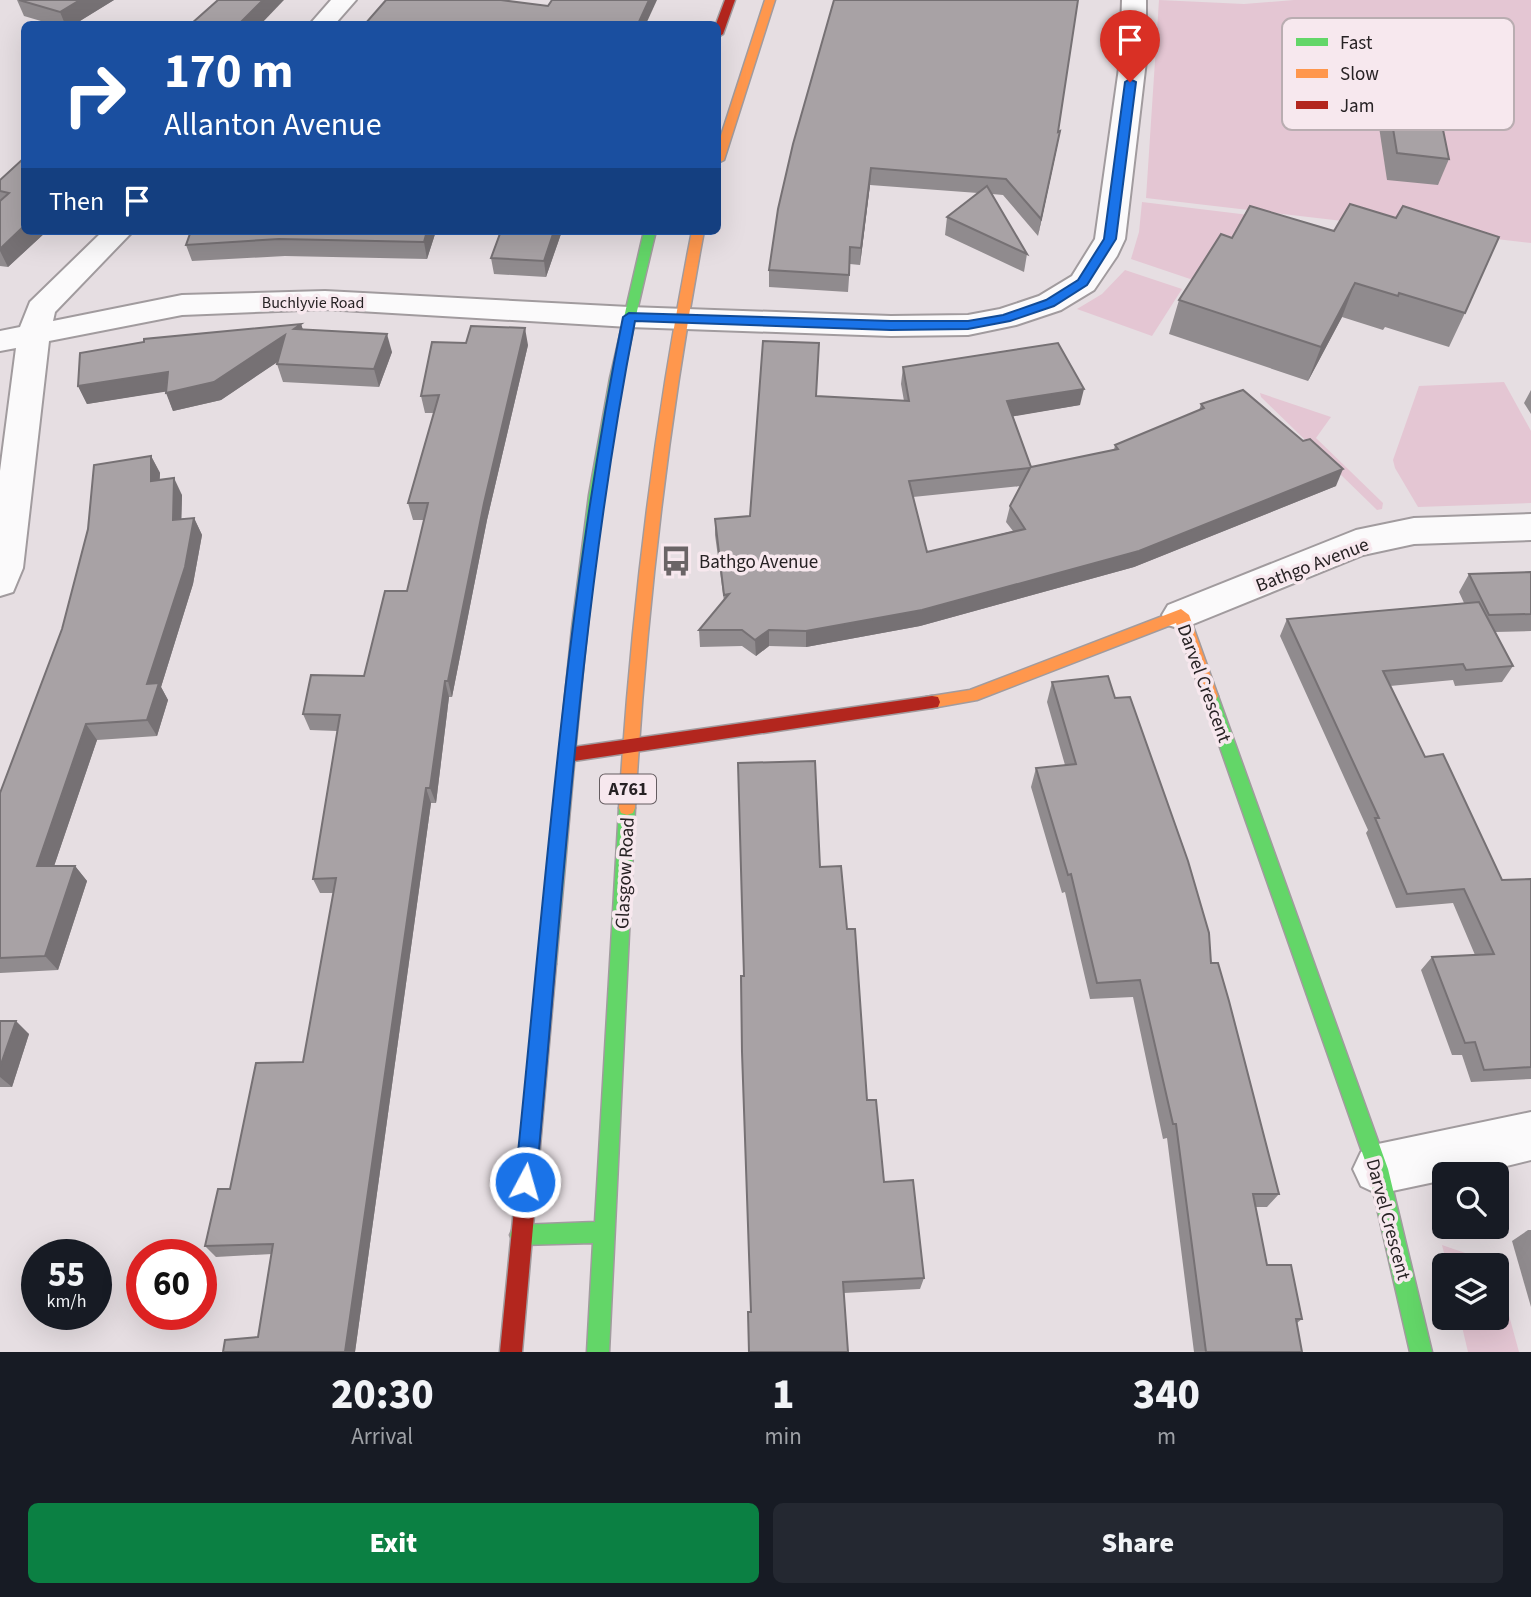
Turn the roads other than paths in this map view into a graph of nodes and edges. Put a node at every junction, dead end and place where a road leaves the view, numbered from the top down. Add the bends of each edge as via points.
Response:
1 (344, 0) edge
2 (730, 0) edge
3 (770, 0) edge
4 (1134, 0) edge
5 (325, 21) edge
6 (721, 26) edge
7 (721, 151) edge
8 (115, 235) edge
9 (649, 235) edge
10 (697, 235) edge
11 (629, 317) junction
12 (680, 318) junction
13 (34, 333) junction
14 (0, 341) edge
15 (1531, 527) edge
16 (0, 582) edge
17 (1181, 615) junction
18 (630, 746) junction
19 (568, 755) junction
20 (1531, 1136) edge
21 (1378, 1169) junction
22 (604, 1232) junction
23 (520, 1235) junction
24 (511, 1352) edge
25 (598, 1352) edge
26 (1421, 1352) edge

1 - 5 street
2 - 6 main road
3 - 7 main road
4 - 12 street, Buchlyvie Road via 1133,61 1110,239 1083,283 1050,303 968,325
8 - 13 street via 41,309
9 - 11 main road
10 - 12 main road, Glasgow Road / A761
11 - 12 street, Buchlyvie Road
11 - 13 street, Buchlyvie Road via 325,300 247,302 182,305
11 - 19 main road via 585,589
12 - 18 main road, Glasgow Road / A761 via 650,466
13 - 14 street, Buchlyvie Road
13 - 16 street
15 - 17 street, Bathgo Avenue via 1414,531 1356,543
17 - 18 main road, Darvel Crescent via 971,696
17 - 21 main road, Darvel Crescent
18 - 19 main road, Darvel Crescent
18 - 22 main road, Glasgow Road / A761
19 - 23 main road
20 - 21 street
21 - 26 main road, Darvel Crescent
22 - 23 main road
22 - 25 main road, Glasgow Road / A761
23 - 24 main road

